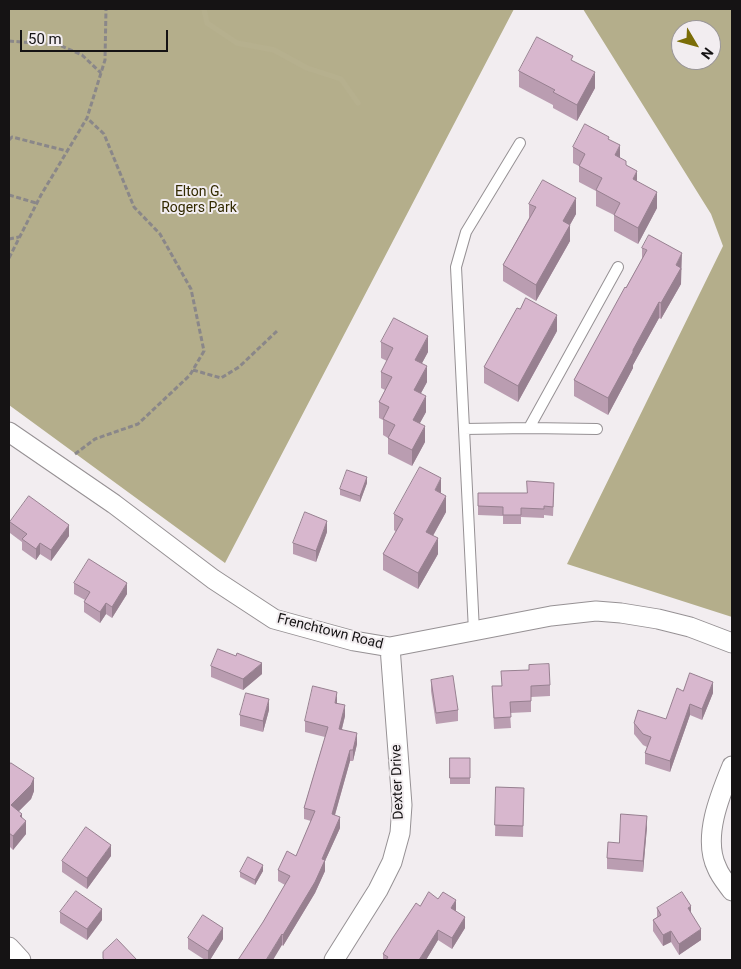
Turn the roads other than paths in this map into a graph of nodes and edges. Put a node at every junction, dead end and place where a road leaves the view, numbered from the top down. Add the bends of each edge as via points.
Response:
1 (520, 143) dead end
2 (618, 267) dead end
3 (529, 428) junction
4 (464, 429) junction
5 (597, 429) dead end
6 (9, 432) edge
7 (474, 631) junction
8 (732, 643) edge
9 (390, 647) junction
10 (732, 766) edge
11 (732, 891) edge
12 (9, 947) edge
13 (21, 960) edge
14 (334, 960) edge

1 - 4 lane via 466,232 456,267
2 - 3 lane
3 - 4 lane
3 - 5 lane
4 - 7 lane
6 - 9 street, Frenchtown Road via 274,619 354,641
7 - 8 street, Frenchtown Road via 596,611 658,619
7 - 9 street, Frenchtown Road
9 - 14 street, Dexter Drive via 402,804 400,833 392,862 378,890
10 - 11 street via 713,824 712,851 717,868
12 - 13 street

